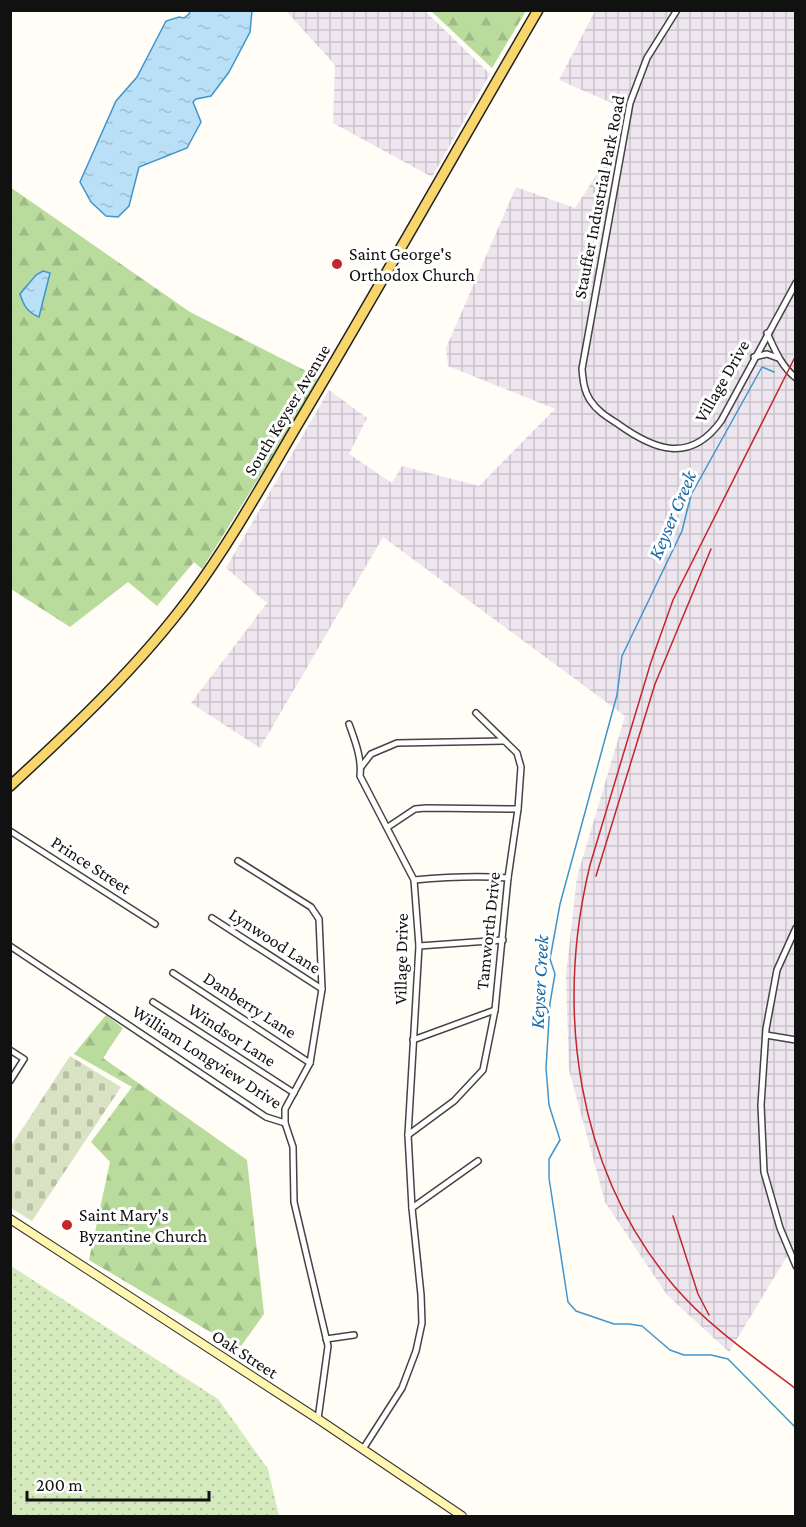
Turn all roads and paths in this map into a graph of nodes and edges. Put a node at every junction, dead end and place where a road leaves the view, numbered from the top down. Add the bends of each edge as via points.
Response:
1 (538, 10) edge
2 (677, 10) edge
3 (795, 283) edge
4 (767, 333) junction
5 (754, 357) junction
6 (779, 358) junction
7 (795, 378) edge
8 (589, 398) joint
9 (476, 713) dead end
10 (350, 724) dead end
11 (504, 741) junction
12 (361, 767) junction
13 (10, 786) edge
14 (518, 809) junction
15 (388, 827) junction
16 (10, 831) edge
17 (238, 861) dead end
18 (508, 878) junction
19 (414, 880) junction
20 (212, 918) dead end
21 (155, 924) dead end
22 (795, 928) edge
23 (503, 940) junction
24 (10, 946) edge
25 (419, 946) junction
26 (173, 973) dead end
27 (322, 989) junction
28 (153, 1002) dead end
29 (495, 1010) junction
30 (766, 1035) junction
31 (413, 1040) junction
32 (795, 1040) edge
33 (10, 1050) edge
34 (310, 1062) junction
35 (10, 1081) edge
36 (294, 1093) junction
37 (285, 1123) junction
38 (408, 1135) junction
39 (478, 1161) dead end
40 (412, 1208) junction
41 (10, 1219) edge
42 (795, 1266) edge
43 (354, 1335) dead end
44 (326, 1339) junction
45 (318, 1419) junction
46 (363, 1449) junction
47 (462, 1516) edge

1 - 13 main road, South Keyser Avenue via 218,557 190,598 125,674
2 - 8 street, Stauffer Industrial Park Road via 647,58 630,103 582,369
3 - 4 street, Village Drive
4 - 5 street, Village Drive
4 - 6 street
5 - 6 street via 767,354
5 - 8 street, Village Drive via 715,429 688,447 656,447 598,410
6 - 7 street
9 - 11 street, Tamworth Drive
10 - 12 street, Village Drive
11 - 12 street via 397,743 371,754
11 - 14 street, Tamworth Drive via 517,753 521,767
12 - 15 street, Village Drive via 364,785
14 - 15 street via 415,809
14 - 18 street, Tamworth Drive
15 - 19 street, Village Drive
16 - 21 street, Prince Street
17 - 27 street via 311,907 319,919
18 - 19 street
18 - 23 street, Tamworth Drive
19 - 25 street, Village Drive
20 - 27 street, Lynwood Lane
22 - 30 street via 777,970
23 - 25 street
23 - 29 street, Tamworth Drive
24 - 37 street, William Longview Drive via 266,1117
25 - 31 street, Village Drive
26 - 34 street, Danberry Lane
27 - 34 street
28 - 36 street, Windsor Lane
29 - 31 street
29 - 38 street, Tamworth Drive via 483,1070 454,1101
30 - 32 street
30 - 42 street via 761,1105 764,1172
31 - 38 street, Village Drive
33 - 35 street via 24,1059
34 - 36 street
36 - 37 street via 285,1109
37 - 44 street, William Longview Drive via 293,1147 298,1226
38 - 40 street, Village Drive
39 - 40 street
40 - 46 street, Village Drive via 422,1323 402,1388
41 - 45 street, Oak Street
43 - 44 street
44 - 45 street, William Longview Drive via 327,1360
45 - 46 street, Oak Street
46 - 47 street, Oak Street

